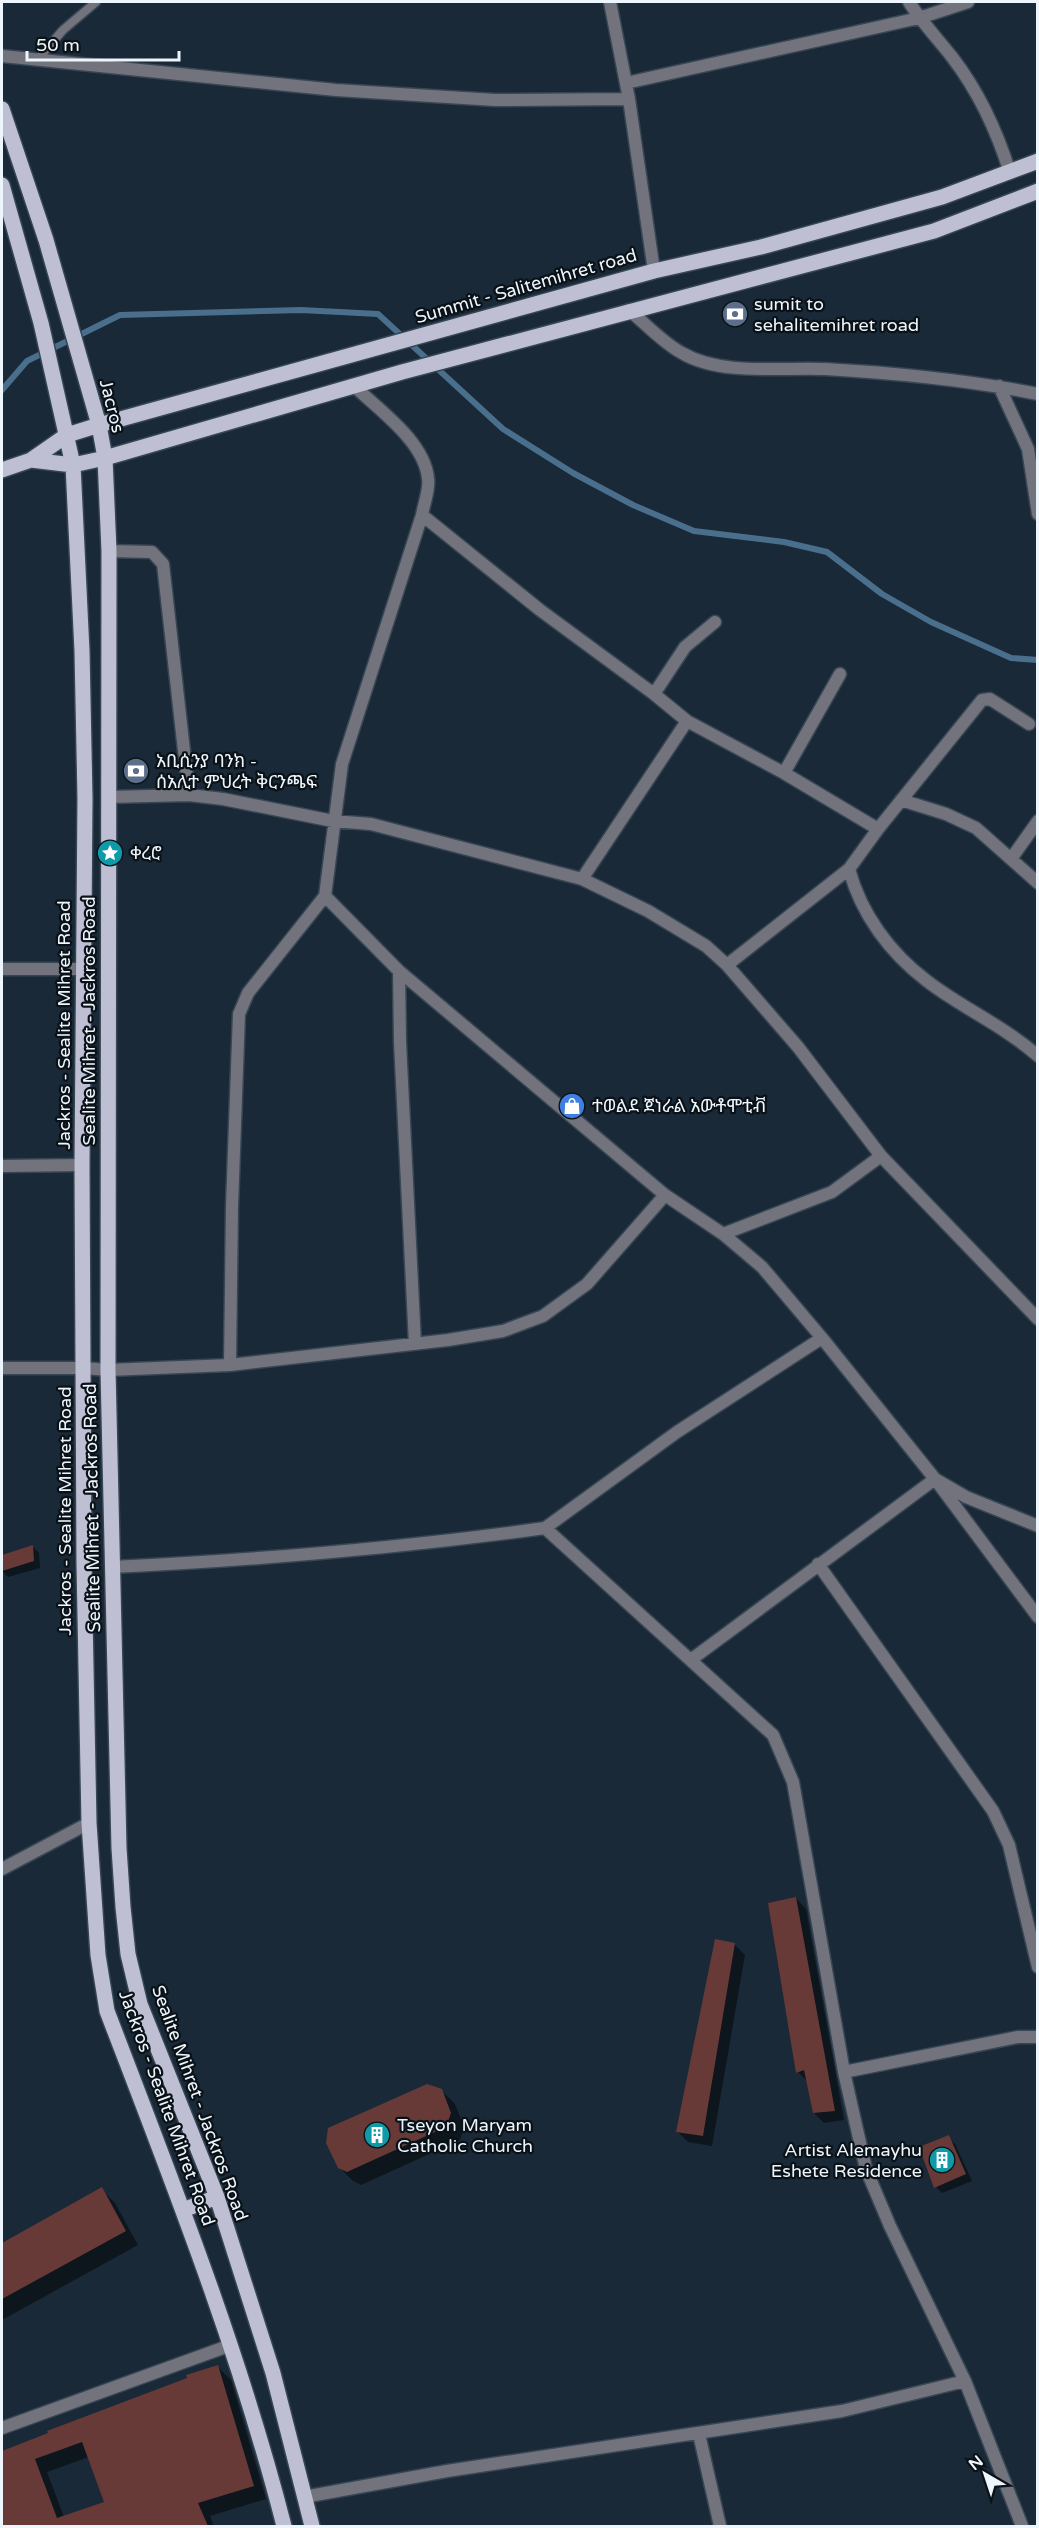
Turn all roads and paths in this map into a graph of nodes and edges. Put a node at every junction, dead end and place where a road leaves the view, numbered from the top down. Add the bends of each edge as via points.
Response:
1 (96, 2) edge
2 (610, 2) edge
3 (909, 2) edge
4 (968, 2) edge
5 (919, 18) junction
6 (2, 56) edge
7 (36, 61) junction
8 (626, 83) junction
9 (629, 99) junction
10 (2, 109) edge
11 (1038, 161) edge
12 (1010, 173) junction
13 (2, 185) edge
14 (1038, 191) edge
15 (761, 247) junction
16 (654, 271) junction
17 (764, 274) junction
18 (629, 310) junction
19 (353, 386) junction
20 (999, 386) junction
21 (1038, 394) edge
22 (99, 425) junction
23 (67, 435) junction
24 (105, 458) junction
25 (31, 460) junction
26 (74, 465) junction
27 (2, 470) edge
28 (422, 514) junction
29 (1038, 514) edge
30 (109, 550) junction
31 (715, 622) dead end
32 (840, 674) dead end
33 (654, 694) junction
34 (687, 721) junction
35 (1029, 724) dead end
36 (784, 773) junction
37 (189, 795) junction
38 (110, 797) junction
39 (901, 800) junction
40 (333, 821) junction
41 (1038, 821) edge
42 (878, 829) junction
43 (1011, 859) junction
44 (849, 869) junction
45 (582, 879) junction
46 (1038, 883) edge
47 (325, 896) junction
48 (727, 965) junction
49 (2, 969) edge
50 (82, 969) junction
51 (399, 971) junction
52 (1038, 1056) edge
53 (881, 1156) junction
54 (82, 1165) junction
55 (2, 1166) edge
56 (665, 1195) junction
57 (723, 1234) junction
58 (1038, 1319) edge
59 (822, 1338) junction
60 (415, 1344) junction
61 (230, 1365) junction
62 (2, 1368) edge
63 (84, 1368) junction
64 (108, 1370) junction
65 (935, 1479) junction
66 (1038, 1526) edge
67 (545, 1528) junction
68 (818, 1564) junction
69 (112, 1567) junction
70 (1038, 1617) edge
71 (692, 1659) junction
72 (89, 1823) junction
73 (2, 1869) edge
74 (1038, 1967) edge
75 (1038, 2037) edge
76 (844, 2072) junction
77 (217, 2197) junction
78 (183, 2210) junction
79 (231, 2345) junction
80 (964, 2381) junction
81 (2, 2428) edge
82 (699, 2434) junction
83 (304, 2497) junction
84 (284, 2526) edge
85 (312, 2526) edge
86 (720, 2526) edge
87 (1022, 2526) edge

1 - 7 lane via 63,30
2 - 8 street
3 - 5 street
4 - 5 street
5 - 8 street
5 - 12 street via 984,106
6 - 7 street
7 - 9 street via 336,90 495,100
8 - 9 street
9 - 16 street
10 - 22 main road, Jacros via 43,229
11 - 12 main road, Summit - Salitemihret road
12 - 15 main road, Summit - Salitemihret road via 942,197
13 - 23 main road via 41,323
14 - 17 main road via 934,231
15 - 16 main road, Summit - Salitemihret road
15 - 17 main road
16 - 22 main road, Summit - Salitemihret road
17 - 18 main road
18 - 19 main road
18 - 20 street via 682,353 718,367 827,369
19 - 24 main road
19 - 28 street via 423,457 429,480
20 - 21 street
20 - 29 street via 1028,449
22 - 23 main road, Summit - Salitemihret road
22 - 24 main road, Jacros
23 - 25 main road, Summit - Salitemihret road
23 - 26 main road
24 - 26 main road
24 - 30 main road, Sealite Mihret - Jackros Road
25 - 26 main road
25 - 27 main road
26 - 50 main road, Jackros - Sealite Mihret Road via 86,798
28 - 33 street via 540,610
28 - 40 street via 342,764
30 - 37 street via 152,552 163,564
30 - 38 main road, Sealite Mihret - Jackros Road
31 - 33 street via 685,647
32 - 36 street
33 - 34 street
34 - 36 street
34 - 45 street
35 - 39 street via 986,698
36 - 42 street
37 - 38 street
37 - 40 street
38 - 64 main road, Sealite Mihret - Jackros Road
39 - 42 street
39 - 43 street via 976,828
40 - 45 street via 370,824
40 - 47 street
41 - 43 street
42 - 44 street
43 - 46 street
44 - 48 street
44 - 52 street via 866,914 893,951 927,981
45 - 48 street via 648,911 706,946
47 - 51 street
47 - 61 street via 248,993 238,1014
48 - 53 street via 798,1047
49 - 50 street
50 - 54 main road, Jackros - Sealite Mihret Road
51 - 56 street
51 - 60 street
53 - 57 street via 832,1192
53 - 58 street
54 - 55 street
54 - 63 main road, Jackros - Sealite Mihret Road
56 - 57 street
56 - 60 street via 587,1284 543,1316 504,1331
57 - 59 street via 762,1267
59 - 65 street
59 - 67 street via 677,1432
60 - 61 street
61 - 64 street
62 - 63 street
63 - 64 street
63 - 72 main road, Jackros - Sealite Mihret Road
64 - 69 main road, Sealite Mihret - Jackros Road
65 - 66 street via 966,1497
65 - 68 street
65 - 70 street
67 - 69 street via 243,1560
67 - 71 street
68 - 71 street
68 - 74 street via 993,1811 1012,1856
69 - 77 main road, Sealite Mihret - Jackros Road via 119,1848 128,1954 140,2004
71 - 76 street via 773,1735 793,1782
72 - 73 street
72 - 78 main road, Jackros - Sealite Mihret Road via 98,1955 107,2011
75 - 76 street via 1018,2037
76 - 80 street via 875,2194
77 - 78 main road
77 - 83 main road, Sealite Mihret - Jackros Road via 273,2373
78 - 79 main road, Jackros - Sealite Mihret Road
79 - 81 street
79 - 84 main road, Jackros - Sealite Mihret Road
80 - 82 street via 842,2411
80 - 87 street
82 - 83 street via 447,2471
82 - 86 street
83 - 85 main road, Sealite Mihret - Jackros Road

